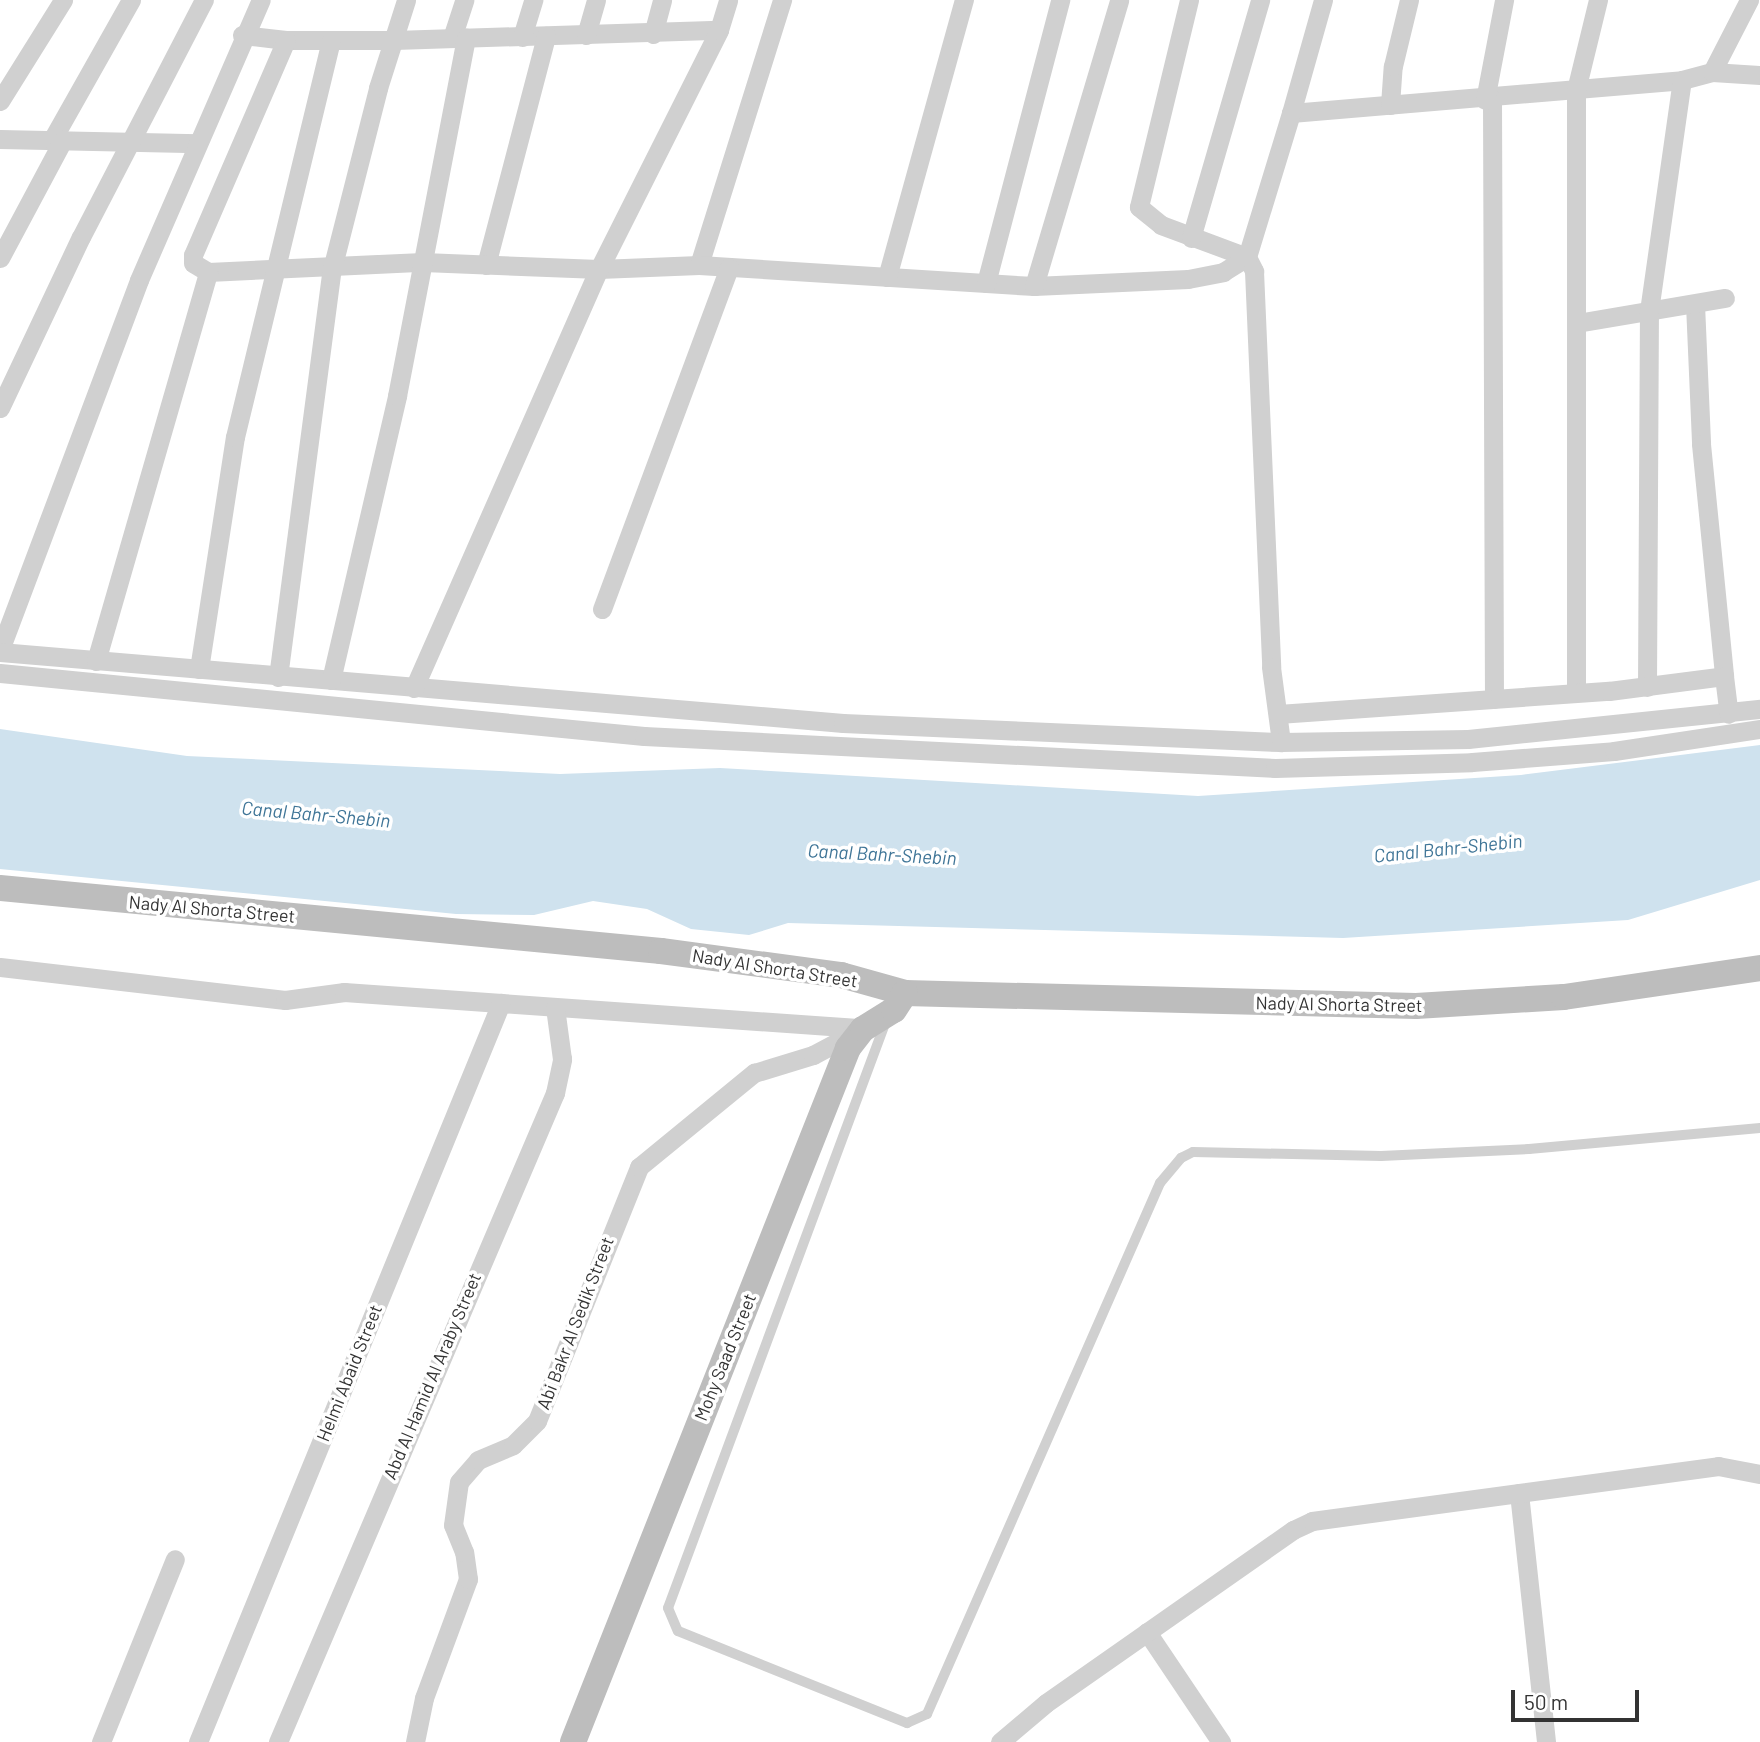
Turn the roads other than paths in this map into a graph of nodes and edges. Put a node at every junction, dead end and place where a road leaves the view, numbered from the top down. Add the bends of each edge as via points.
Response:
1 (63, 0) edge
2 (131, 0) edge
3 (204, 0) edge
4 (261, 0) edge
5 (406, 0) edge
6 (464, 0) edge
7 (533, 0) edge
8 (596, 0) edge
9 (663, 0) edge
10 (728, 0) edge
11 (782, 0) edge
12 (964, 0) edge
13 (1060, 0) edge
14 (1119, 0) edge
15 (1189, 0) edge
16 (1260, 0) edge
17 (1323, 0) edge
18 (1409, 0) edge
19 (1504, 0) edge
20 (1598, 0) edge
21 (1749, 0) edge
22 (719, 30) junction
23 (653, 34) junction
24 (242, 35) junction
25 (586, 35) junction
26 (546, 36) junction
27 (522, 37) junction
28 (459, 38) junction
29 (286, 40) junction
30 (331, 40) junction
31 (394, 40) junction
32 (1712, 72) junction
33 (1760, 75) edge
34 (1682, 80) junction
35 (1576, 90) junction
36 (1489, 99) junction
37 (0, 101) edge
38 (1390, 105) junction
39 (1291, 113) junction
40 (0, 139) edge
41 (57, 140) junction
42 (132, 142) junction
43 (198, 143) junction
44 (1191, 238) junction
45 (1247, 257) junction
46 (0, 258) edge
47 (423, 262) junction
48 (486, 265) junction
49 (699, 265) junction
50 (273, 268) junction
51 (332, 268) junction
52 (729, 268) junction
53 (599, 269) junction
54 (208, 272) junction
55 (887, 277) junction
56 (986, 283) junction
57 (1034, 286) junction
58 (1726, 298) dead end
59 (1695, 304) junction
60 (1649, 311) junction
61 (1577, 323) junction
62 (0, 408) edge
63 (602, 609) dead end
64 (0, 651) edge
65 (96, 661) junction
66 (199, 669) junction
67 (0, 673) edge
68 (1724, 676) junction
69 (278, 677) junction
70 (331, 680) junction
71 (1647, 687) junction
72 (414, 688) junction
73 (1576, 693) junction
74 (1494, 699) junction
75 (1760, 709) edge
76 (1278, 714) junction
77 (1730, 714) junction
78 (1760, 729) edge
79 (1281, 742) junction
80 (0, 888) edge
81 (0, 967) edge
82 (1760, 968) edge
83 (501, 1003) junction
84 (897, 1004) junction
85 (555, 1007) junction
86 (863, 1029) junction
87 (1760, 1128) edge
88 (1760, 1474) edge
89 (1519, 1493) junction
90 (175, 1559) dead end
91 (1147, 1632) junction
92 (101, 1742) edge
93 (198, 1742) edge
94 (278, 1742) edge
95 (415, 1742) edge
96 (573, 1742) edge
97 (1000, 1742) edge
98 (1221, 1742) edge
99 (1546, 1742) edge

1 - 37 street
2 - 41 street
3 - 42 street
4 - 24 street
5 - 31 street
6 - 28 street
7 - 27 street
8 - 25 street
9 - 23 street
10 - 22 street
11 - 49 street
12 - 55 street
13 - 56 street
14 - 57 street
15 - 44 street via 1139,207 1161,225
16 - 44 street
17 - 39 street
18 - 38 street via 1393,66
19 - 36 street
20 - 35 street
21 - 32 street
22 - 23 street
22 - 53 street
23 - 25 street
24 - 29 street
24 - 43 street
25 - 26 street
26 - 27 street
26 - 48 street
27 - 28 street
28 - 31 street
28 - 47 street
29 - 30 street
29 - 54 street via 193,255 193,263
30 - 31 street
30 - 50 street
31 - 51 street
32 - 33 street
32 - 34 street
34 - 35 street
34 - 60 street
35 - 36 street
35 - 61 street
36 - 38 street
36 - 74 street
38 - 39 street
39 - 45 street
40 - 41 street
41 - 42 street
41 - 46 street
42 - 43 street
42 - 62 street
43 - 64 street via 139,280
44 - 45 street
45 - 57 street via 1223,272 1188,279
45 - 76 street via 1257,286 1271,667
47 - 48 street
47 - 51 street
47 - 70 street
48 - 53 street
49 - 52 street
49 - 53 street
50 - 51 street
50 - 54 street
50 - 66 street via 235,437
51 - 69 street
52 - 55 street
52 - 63 street
53 - 72 street
54 - 65 street
55 - 56 street
56 - 57 street
58 - 59 street
59 - 60 street
59 - 68 street via 1700,444
60 - 61 street
60 - 71 street
61 - 73 street
64 - 65 street
65 - 66 street
66 - 69 street
67 - 78 street via 644,736 1262,767 1472,762 1601,752
68 - 71 street
68 - 77 street
69 - 70 street
70 - 72 street
71 - 73 street
72 - 79 street via 843,723
73 - 74 street
74 - 76 street
75 - 77 street
76 - 79 street
77 - 79 street via 1468,739
80 - 84 main road, Nady Al Shorta Street via 661,951 841,975
81 - 83 street via 294,1001 344,992
82 - 84 main road, Nady Al Shorta Street via 1564,997 1416,1006
83 - 85 street
83 - 93 street, Helmi Abaid Street
84 - 86 main road, Mohy Saad Street
84 - 87 lane via 668,1608 678,1631 907,1723 927,1714 1160,1183 1181,1158 1193,1152 1381,1156 1515,1150
85 - 86 street
85 - 94 street, Abd Al Hamid Al Araby Street via 562,1050 555,1093
86 - 95 street, Abi Bakr Al Sedik Street via 813,1055 754,1073 697,1122 649,1154 639,1167 537,1421 522,1439 478,1460 459,1482 453,1525 468,1579 424,1698
86 - 96 main road, Mohy Saad Street via 848,1048
88 - 89 street via 1718,1466
89 - 91 street via 1302,1525
89 - 99 street
90 - 92 street
91 - 97 street via 1046,1703
91 - 98 street

